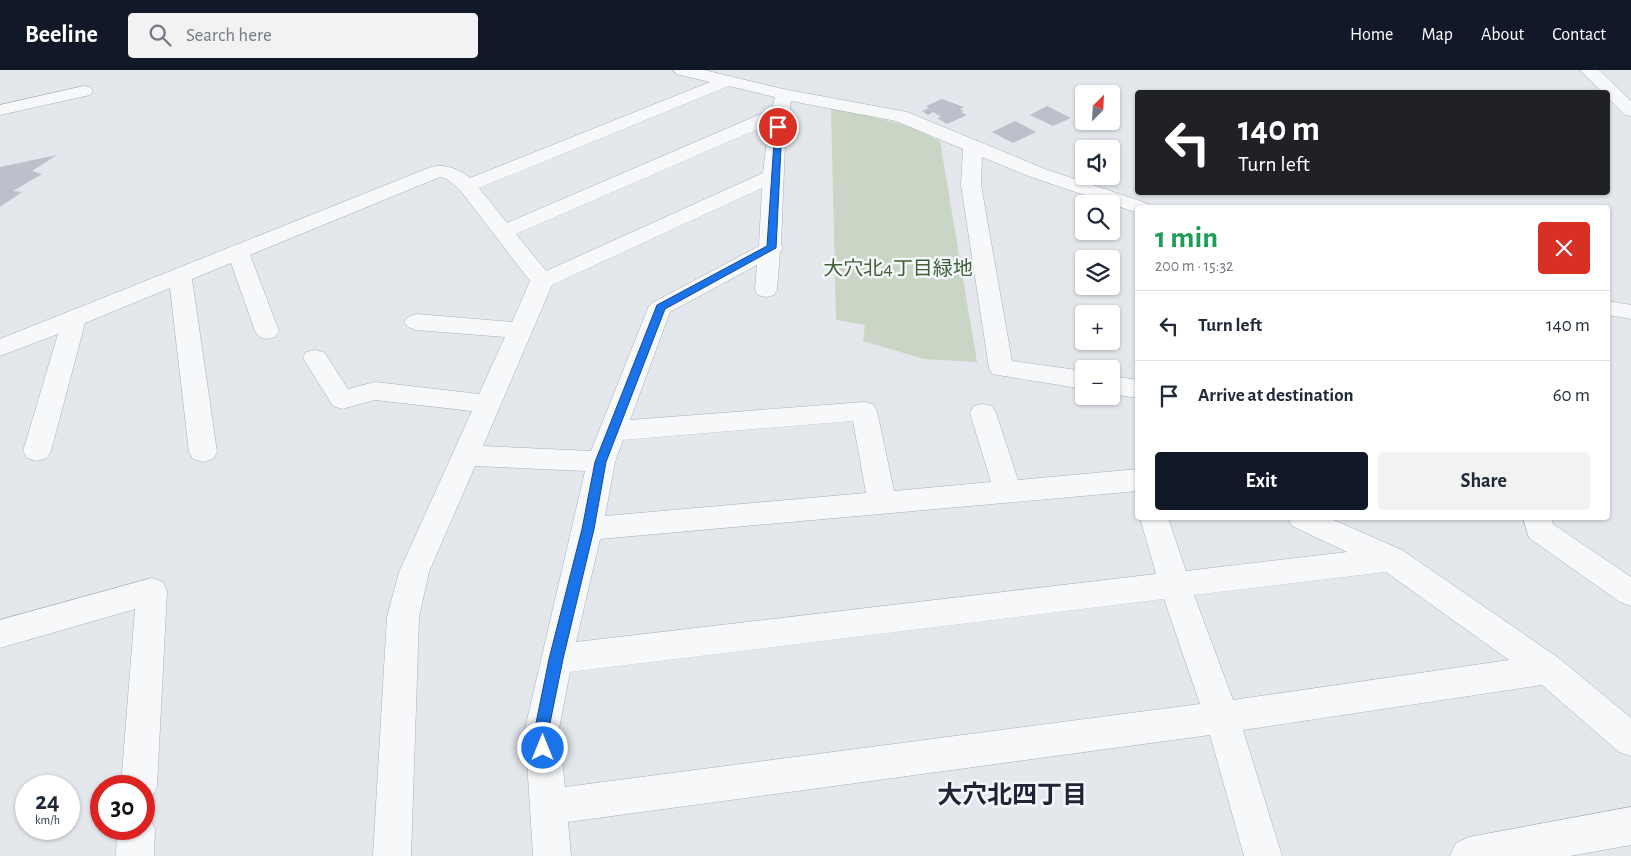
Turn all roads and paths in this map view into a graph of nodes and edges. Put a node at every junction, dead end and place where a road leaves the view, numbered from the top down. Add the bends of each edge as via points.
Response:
1 (682, 70) edge
2 (1589, 70) edge
3 (725, 82) junction
4 (1609, 90) edge
5 (1610, 90) edge
6 (84, 92) dead end
7 (782, 103) junction
8 (0, 110) edge
9 (1631, 111) edge
10 (973, 146) junction
11 (775, 175) junction
12 (467, 186) junction
13 (1135, 206) edge
14 (504, 232) junction
15 (772, 248) junction
16 (238, 252) junction
17 (180, 275) junction
18 (542, 281) junction
19 (766, 290) dead end
20 (74, 318) junction
21 (416, 322) dead end
22 (521, 330) junction
23 (267, 331) dead end
24 (0, 348) edge
25 (315, 358) dead end
26 (1075, 379) edge
27 (1120, 386) edge
28 (1135, 389) edge
29 (488, 404) junction
30 (983, 413) dead end
31 (613, 431) junction
32 (37, 451) dead end
33 (202, 452) dead end
34 (465, 455) junction
35 (601, 462) junction
36 (1135, 480) edge
37 (1008, 492) junction
38 (882, 503) junction
39 (1155, 520) edge
40 (1306, 520) edge
41 (1537, 520) edge
42 (588, 529) junction
43 (1391, 559) junction
44 (1175, 585) junction
45 (1631, 593) edge
46 (0, 634) edge
47 (556, 659) junction
48 (1548, 669) junction
49 (1222, 717) junction
50 (1631, 740) edge
51 (140, 775) edge
52 (547, 807) junction
53 (1631, 826) edge
54 (135, 840) edge
55 (134, 856) edge
56 (392, 856) edge
57 (552, 856) edge
58 (1263, 856) edge
59 (1469, 856) edge

1 - 3 street
2 - 4 street
3 - 7 street
3 - 12 street
5 - 9 street
6 - 8 street
7 - 10 street via 901,116
7 - 11 street
7 - 14 street
10 - 13 street via 1038,173
10 - 26 street via 971,185 1001,368
11 - 15 street
11 - 18 street
12 - 14 street
12 - 16 street via 454,175 438,171
14 - 18 street
15 - 19 street
15 - 31 street via 660,308
16 - 17 street
16 - 23 street
17 - 20 street
17 - 33 street
18 - 22 street
20 - 24 street
20 - 32 street
21 - 22 street
22 - 29 street
25 - 29 street via 342,400 375,391
27 - 28 street
29 - 34 street
30 - 37 street
31 - 35 street
31 - 38 street via 864,411
34 - 35 street
34 - 56 street via 414,572 403,617
35 - 42 street
36 - 37 street
37 - 38 street
38 - 42 street
39 - 44 street
40 - 43 street
41 - 45 street via 1539,530
42 - 47 street
43 - 44 street
43 - 48 street
44 - 47 street
44 - 49 street
46 - 51 street via 152,591
47 - 52 street via 542,728
48 - 49 street
48 - 50 street
49 - 52 street
49 - 58 street
52 - 57 street
53 - 59 street
54 - 55 street

